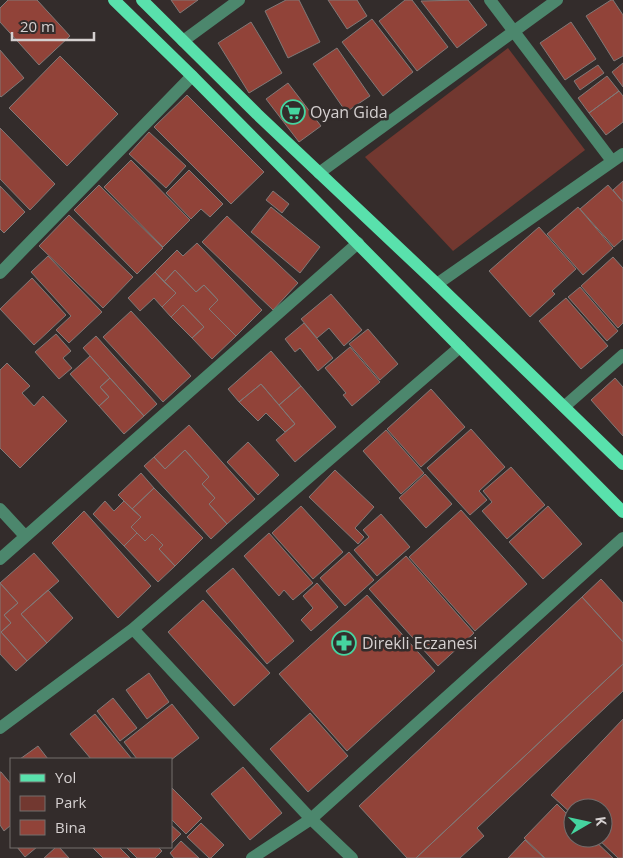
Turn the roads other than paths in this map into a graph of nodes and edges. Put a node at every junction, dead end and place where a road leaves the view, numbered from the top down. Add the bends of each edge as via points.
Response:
1 (114, 0) edge
2 (142, 0) edge
3 (239, 0) edge
4 (490, 0) edge
5 (557, 0) edge
6 (514, 32) junction
7 (183, 41) junction
8 (192, 76) junction
9 (618, 158) edge
10 (319, 172) junction
11 (358, 243) junction
12 (0, 273) edge
13 (437, 284) junction
14 (460, 347) junction
15 (623, 355) edge
16 (565, 406) junction
17 (623, 464) edge
18 (0, 509) edge
19 (623, 512) edge
20 (26, 536) junction
21 (623, 538) edge
22 (0, 559) edge
23 (133, 629) junction
24 (0, 728) edge
25 (311, 819) junction
26 (252, 858) edge
27 (352, 858) edge

1 - 8 main road
2 - 7 main road
3 - 7 street
4 - 6 street
5 - 6 street
6 - 9 street
6 - 10 street
7 - 10 main road
8 - 11 main road
8 - 12 street
9 - 13 street
10 - 13 main road
11 - 14 main road
11 - 20 street
13 - 16 main road
14 - 19 main road
14 - 23 street
15 - 16 street
16 - 17 main road
18 - 20 street
20 - 22 street
21 - 25 street
23 - 24 street
23 - 25 street
25 - 26 street
25 - 27 street

